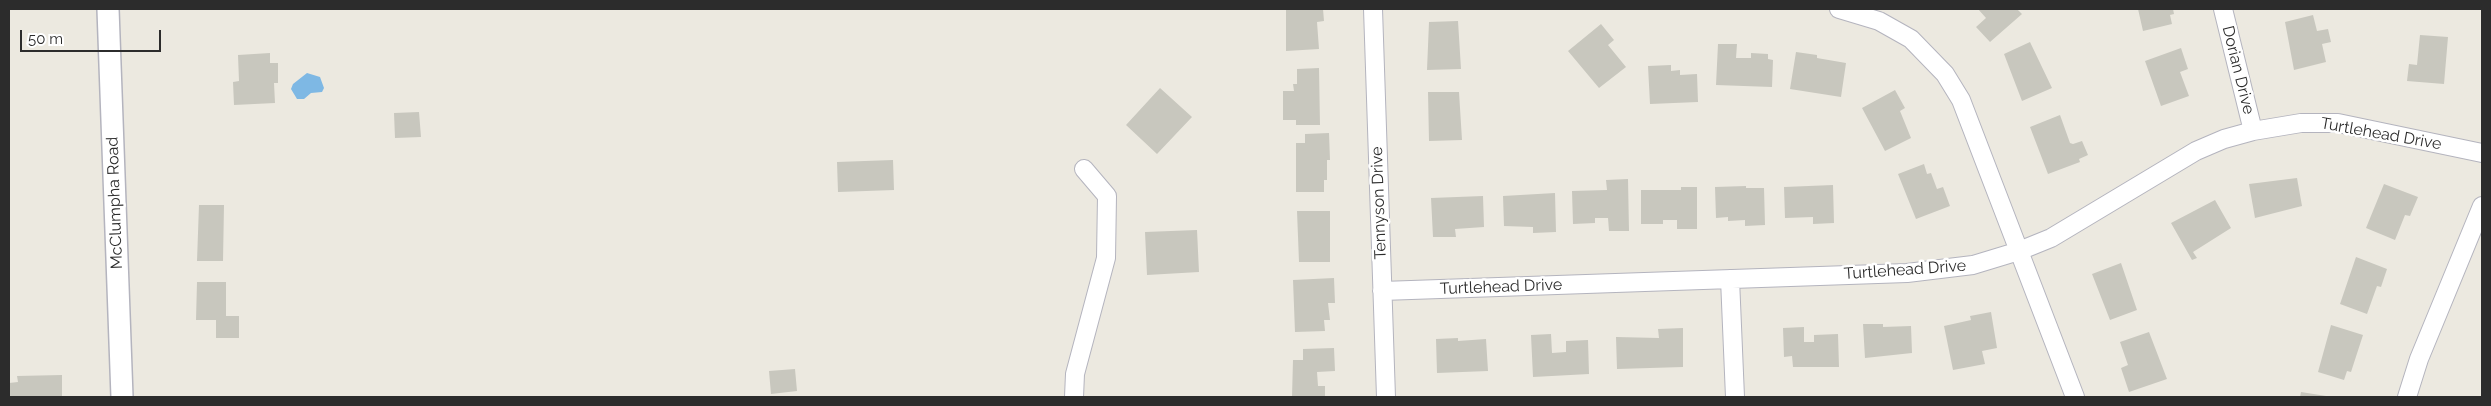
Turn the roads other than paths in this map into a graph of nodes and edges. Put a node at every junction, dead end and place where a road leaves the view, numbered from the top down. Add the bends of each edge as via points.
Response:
1 (108, 9) edge
2 (1373, 9) edge
3 (1839, 9) edge
4 (2223, 9) edge
5 (2252, 131) junction
6 (2482, 153) edge
7 (1084, 169) dead end
8 (2482, 206) edge
9 (2019, 251) junction
10 (1730, 279) junction
11 (1382, 291) junction
12 (122, 397) edge
13 (1074, 397) edge
14 (1386, 397) edge
15 (1734, 397) edge
16 (2075, 397) edge
17 (2407, 397) edge

1 - 12 street, McClumpha Road
2 - 11 street, Tennyson Drive
3 - 9 street via 1861,14 1895,29 1925,51 1945,74 1961,100
4 - 5 street, Dorian Drive
5 - 6 street, Turtlehead Drive via 2301,123 2338,123
5 - 9 street, Turtlehead Drive via 2196,151 2051,238
7 - 13 street via 1107,196 1106,258 1075,374
8 - 17 street via 2419,359
9 - 10 street, Turtlehead Drive via 1973,265 1907,272
9 - 16 street
10 - 11 street, Turtlehead Drive
10 - 15 street
11 - 14 street, Tennyson Drive

